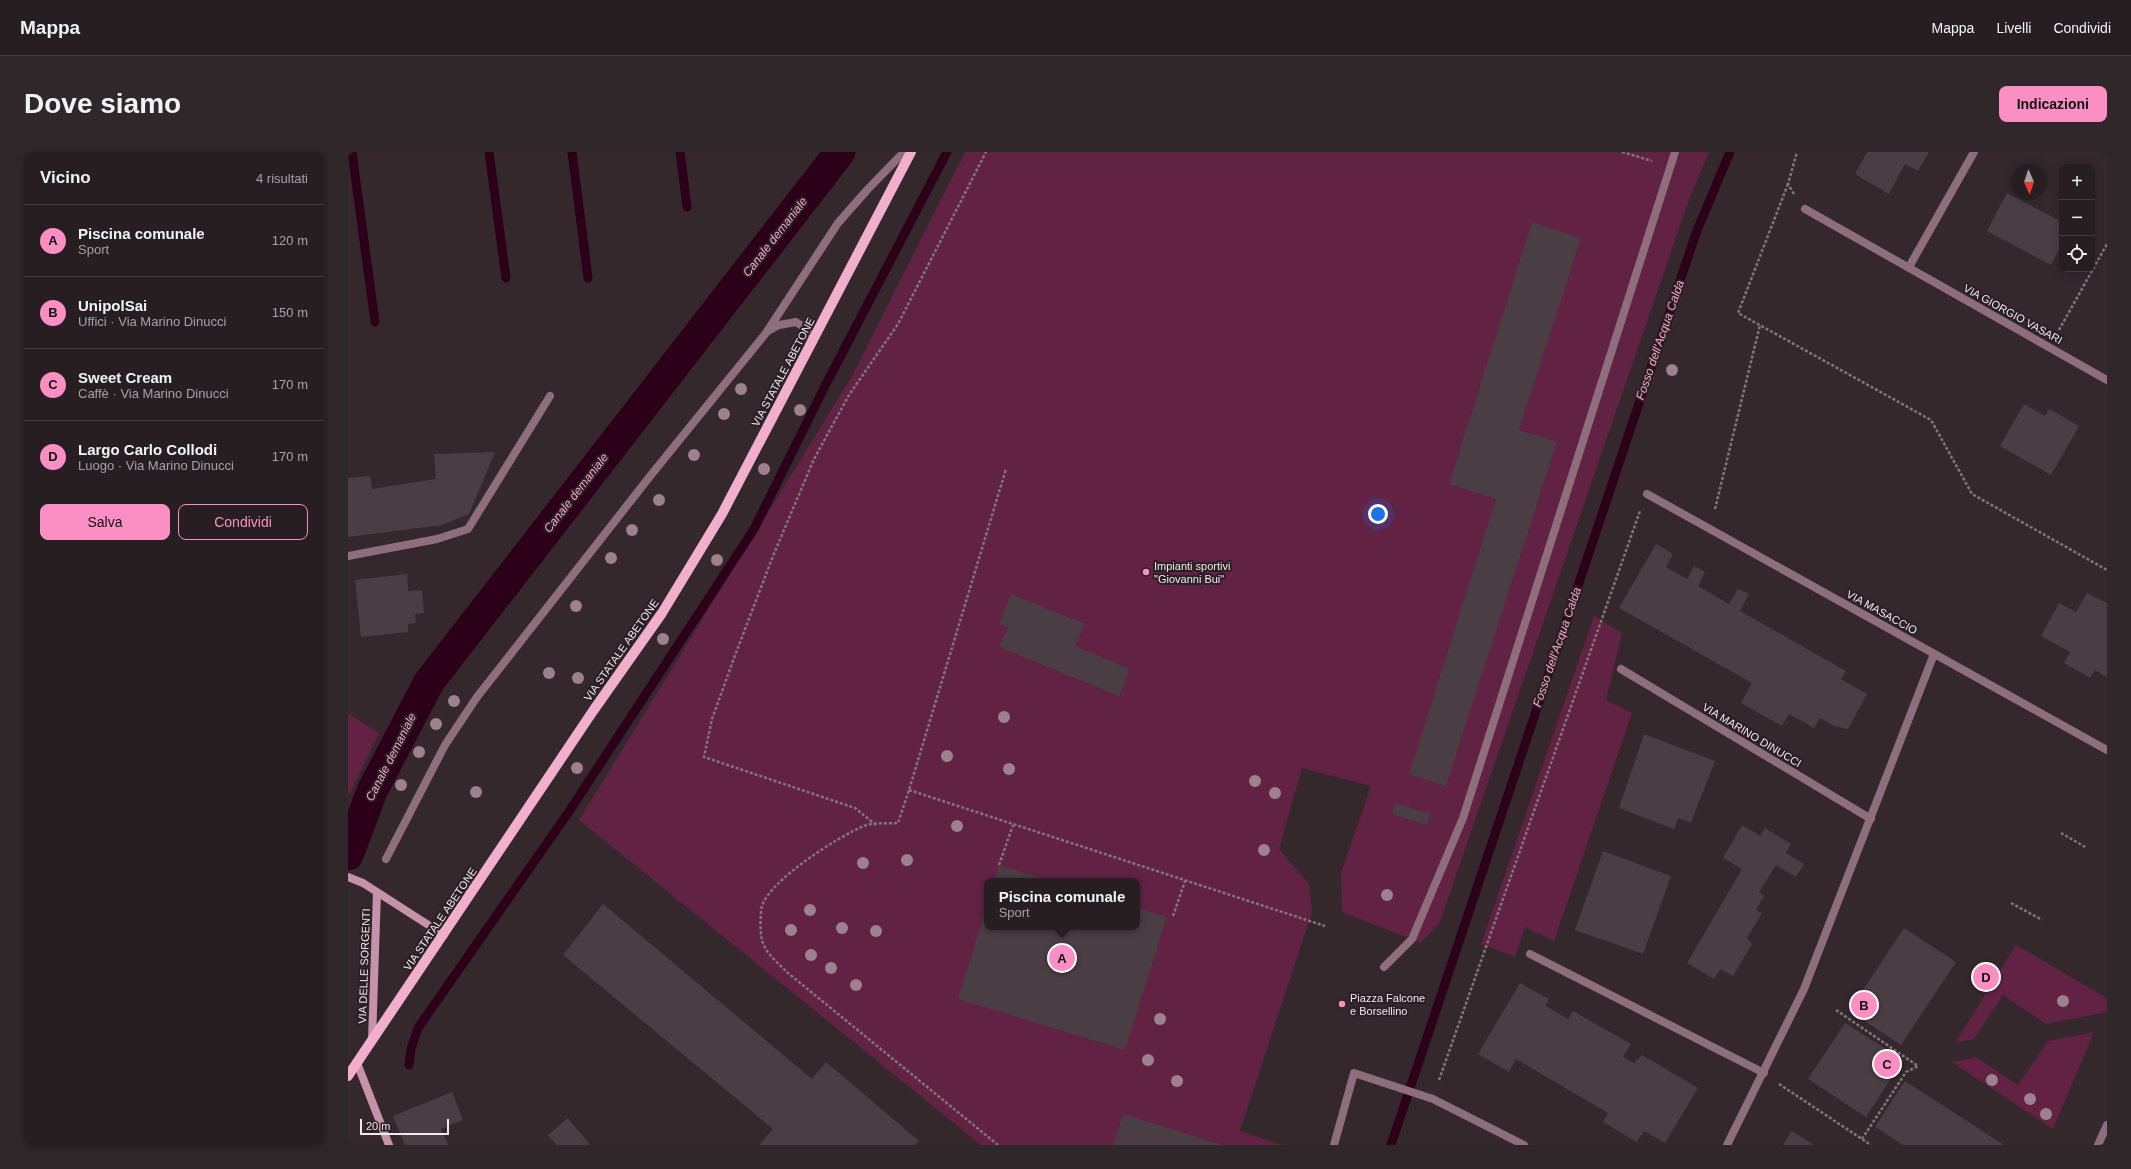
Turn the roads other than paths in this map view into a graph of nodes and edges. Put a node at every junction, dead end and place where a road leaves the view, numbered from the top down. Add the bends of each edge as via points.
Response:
1 (904, 152) edge
2 (911, 152) edge
3 (1675, 152) edge
4 (1974, 152) edge
5 (1805, 209) road end
6 (1909, 268) junction
7 (766, 333) junction
8 (813, 342) junction
9 (2107, 380) edge
10 (550, 396) dead end
11 (1647, 494) road end
12 (348, 556) edge
13 (1934, 654) junction
14 (1622, 669) dead end
15 (2107, 750) edge
16 (1871, 819) junction
17 (386, 860) dead end
18 (348, 878) edge
19 (377, 892) junction
20 (444, 935) junction
21 (1530, 954) dead end
22 (1384, 967) dead end
23 (372, 1040) junction
24 (357, 1063) junction
25 (1764, 1073) junction
26 (348, 1076) edge
27 (2107, 1125) edge
28 (389, 1145) edge
29 (1334, 1145) edge
30 (1524, 1145) edge
31 (1727, 1145) edge
32 (2098, 1145) edge

1 - 7 street via 838,223
2 - 8 main road, VIA STATALE ABETONE
3 - 22 street via 1463,818 1412,939
4 - 6 street
5 - 6 street, VIA GIORGIO VASARI
6 - 9 street, VIA GIORGIO VASARI
7 - 8 street via 779,325 796,322 805,328
7 - 17 street via 650,475 477,697 445,745
8 - 20 main road, VIA STATALE ABETONE via 694,562
10 - 12 street via 468,529 437,539
11 - 13 street, VIA MASACCIO
13 - 15 street, VIA MASACCIO
13 - 16 street
14 - 16 street, VIA MARINO DINUCCI
16 - 25 street via 1804,989
18 - 19 main road, VIA DELLE SORGENTI via 363,883
19 - 20 main road, VIA DELLE SORGENTI
19 - 23 main road, VIA DELLE SORGENTI
20 - 23 main road, VIA STATALE ABETONE
21 - 25 street
23 - 24 main road, VIA STATALE ABETONE
24 - 26 main road, VIA STATALE ABETONE
24 - 28 main road
25 - 31 street
27 - 32 street
29 - 30 street via 1354,1073 1432,1099

